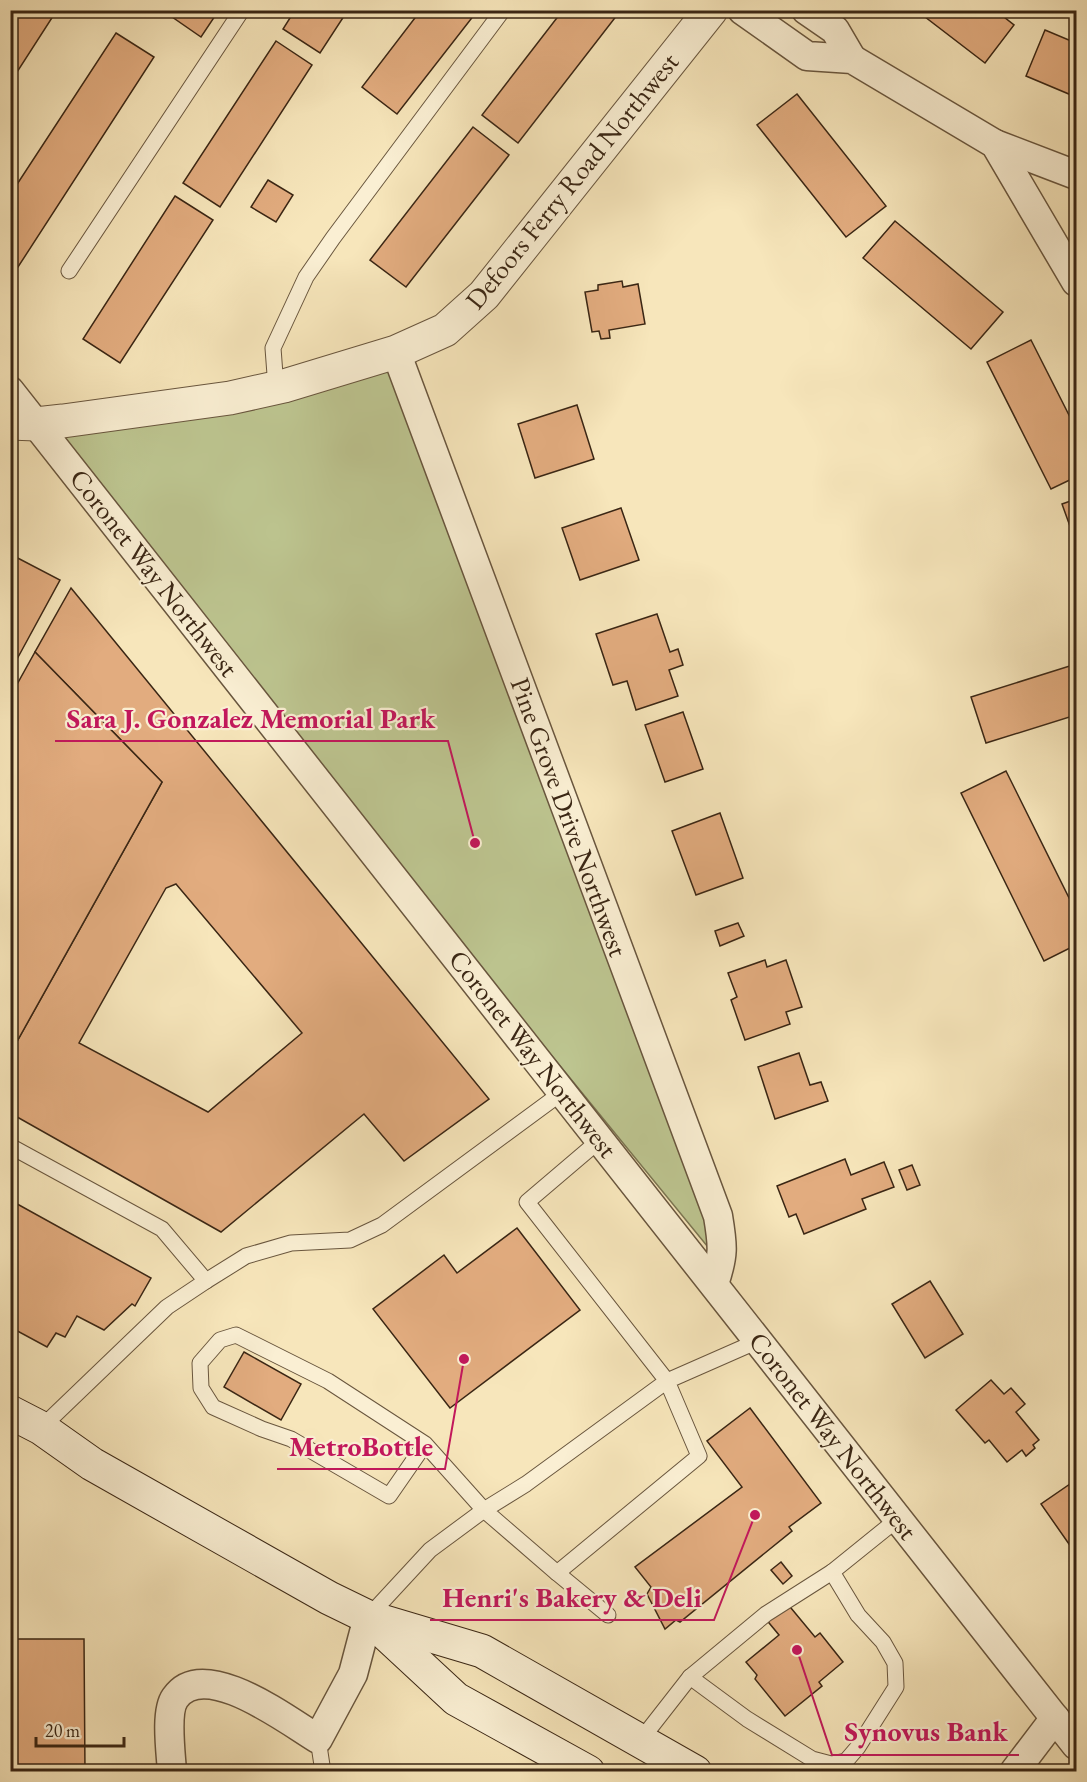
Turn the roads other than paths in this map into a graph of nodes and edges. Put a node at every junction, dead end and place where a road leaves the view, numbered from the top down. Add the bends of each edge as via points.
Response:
1 (242, 10) edge
2 (503, 10) edge
3 (711, 10) edge
4 (742, 10) edge
5 (806, 10) edge
6 (852, 59) junction
7 (995, 144) junction
8 (1077, 176) edge
9 (69, 270) dead end
10 (1077, 282) edge
11 (396, 352) junction
12 (276, 388) junction
13 (10, 391) edge
14 (23, 423) edge
15 (564, 1091) junction
16 (601, 1139) junction
17 (10, 1146) edge
18 (206, 1281) junction
19 (714, 1284) junction
20 (758, 1341) junction
21 (667, 1381) junction
22 (10, 1412) edge
23 (41, 1428) junction
24 (425, 1444) junction
25 (484, 1510) junction
26 (899, 1518) junction
27 (832, 1572) junction
28 (557, 1573) junction
29 (608, 1615) dead end
30 (368, 1617) junction
31 (690, 1677) junction
32 (1055, 1718) junction
33 (318, 1739) junction
34 (640, 1741) junction
35 (1077, 1745) edge
36 (172, 1772) edge
37 (323, 1772) edge
38 (588, 1772) edge
39 (695, 1772) edge
40 (1014, 1772) edge

1 - 9 lane
2 - 12 lane via 306,277 273,348
3 - 11 main road, Defoors Ferry Road Northwest via 484,295 445,330
4 - 6 street via 807,56
5 - 6 street via 835,30
6 - 7 street
7 - 8 street
7 - 10 street
11 - 12 main road, Defoors Ferry Road Northwest
11 - 19 street, Pine Grove Drive Northwest via 718,1216 724,1247
12 - 14 main road, Defoors Ferry Road Northwest via 230,398
13 - 14 street, Coronet Way Northwest
14 - 15 street, Coronet Way Northwest
15 - 16 street, Coronet Way Northwest
15 - 18 lane via 382,1225 350,1240 291,1243 246,1256
16 - 19 street, Coronet Way Northwest
16 - 21 lane via 527,1202
17 - 18 lane via 162,1229
18 - 23 lane via 167,1307
19 - 20 street, Coronet Way Northwest
20 - 21 lane
20 - 26 street, Coronet Way Northwest
21 - 25 lane
21 - 28 lane via 699,1456
22 - 23 main road
23 - 30 main road via 92,1464
24 - 24 lane via 328,1381 236,1335 220,1340 200,1363 201,1388 213,1407 291,1439 389,1496
24 - 25 lane
25 - 28 lane
25 - 30 lane via 430,1550
26 - 27 lane
26 - 32 street, Coronet Way Northwest
27 - 31 lane via 766,1614
27 - 31 lane via 858,1615 883,1642 895,1663 896,1686 846,1761 831,1764 812,1759 747,1719
28 - 29 lane
30 - 33 street via 353,1674
30 - 34 main road via 482,1651
30 - 38 main road via 456,1699
31 - 34 lane
32 - 35 street, Coronet Way Northwest
32 - 40 street
33 - 36 street via 254,1700 213,1683 191,1684 174,1698 170,1717
33 - 37 lane
34 - 39 main road

